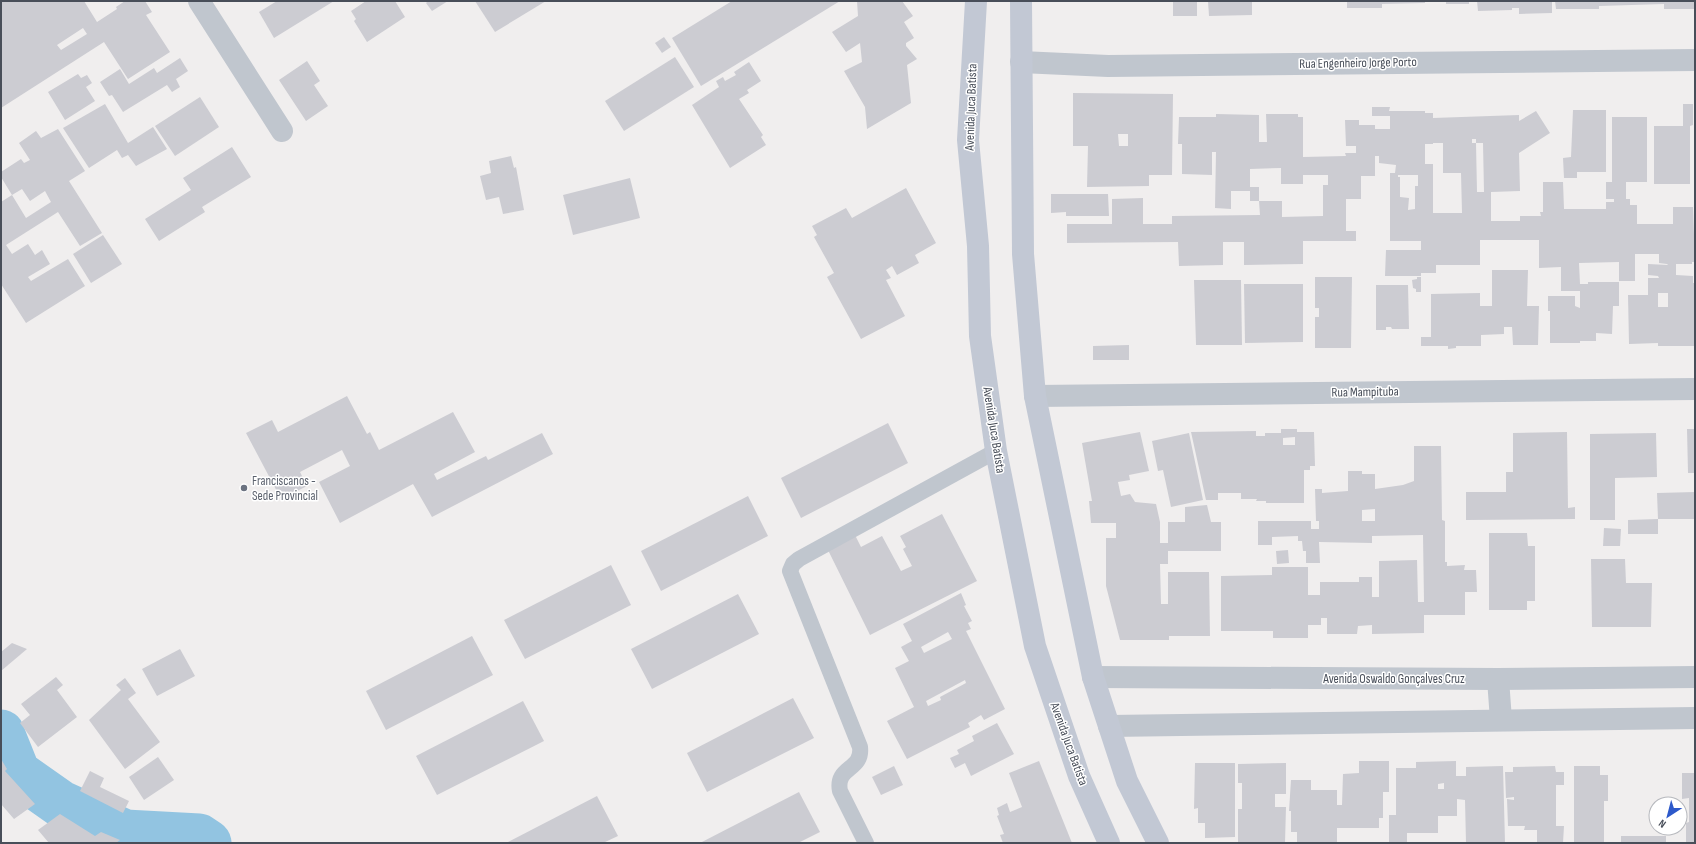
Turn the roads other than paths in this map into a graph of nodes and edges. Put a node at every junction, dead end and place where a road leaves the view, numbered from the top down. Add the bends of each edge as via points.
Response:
1 (199, 1) edge
2 (976, 1) edge
3 (1021, 1) edge
4 (1695, 60) edge
5 (1021, 62) junction
6 (282, 131) dead end
7 (1695, 388) edge
8 (1035, 396) junction
9 (996, 451) junction
10 (1093, 677) junction
11 (1695, 678) edge
12 (1498, 679) junction
13 (1695, 718) edge
14 (1501, 720) junction
15 (1109, 726) junction
16 (866, 843) edge
17 (1109, 843) edge
18 (1158, 843) edge

1 - 6 street
2 - 9 main road, Avenida Juca Batista via 968,140 978,246 980,336
3 - 5 main road
4 - 5 street, Rua Engenheiro Jorge Porto via 1108,66
5 - 8 main road via 1023,254
7 - 8 street, Rua Mampituba
8 - 10 main road
9 - 16 lane via 799,559 790,571 860,747 859,761 841,776 839,783 840,791
9 - 17 main road, Avenida Juca Batista via 1035,646 1079,776
10 - 12 street, Avenida Oswaldo Gonçalves Cruz
10 - 15 main road
11 - 12 street, Avenida Oswaldo Gonçalves Cruz
12 - 14 street
13 - 14 street
14 - 15 street
15 - 18 main road via 1127,781

